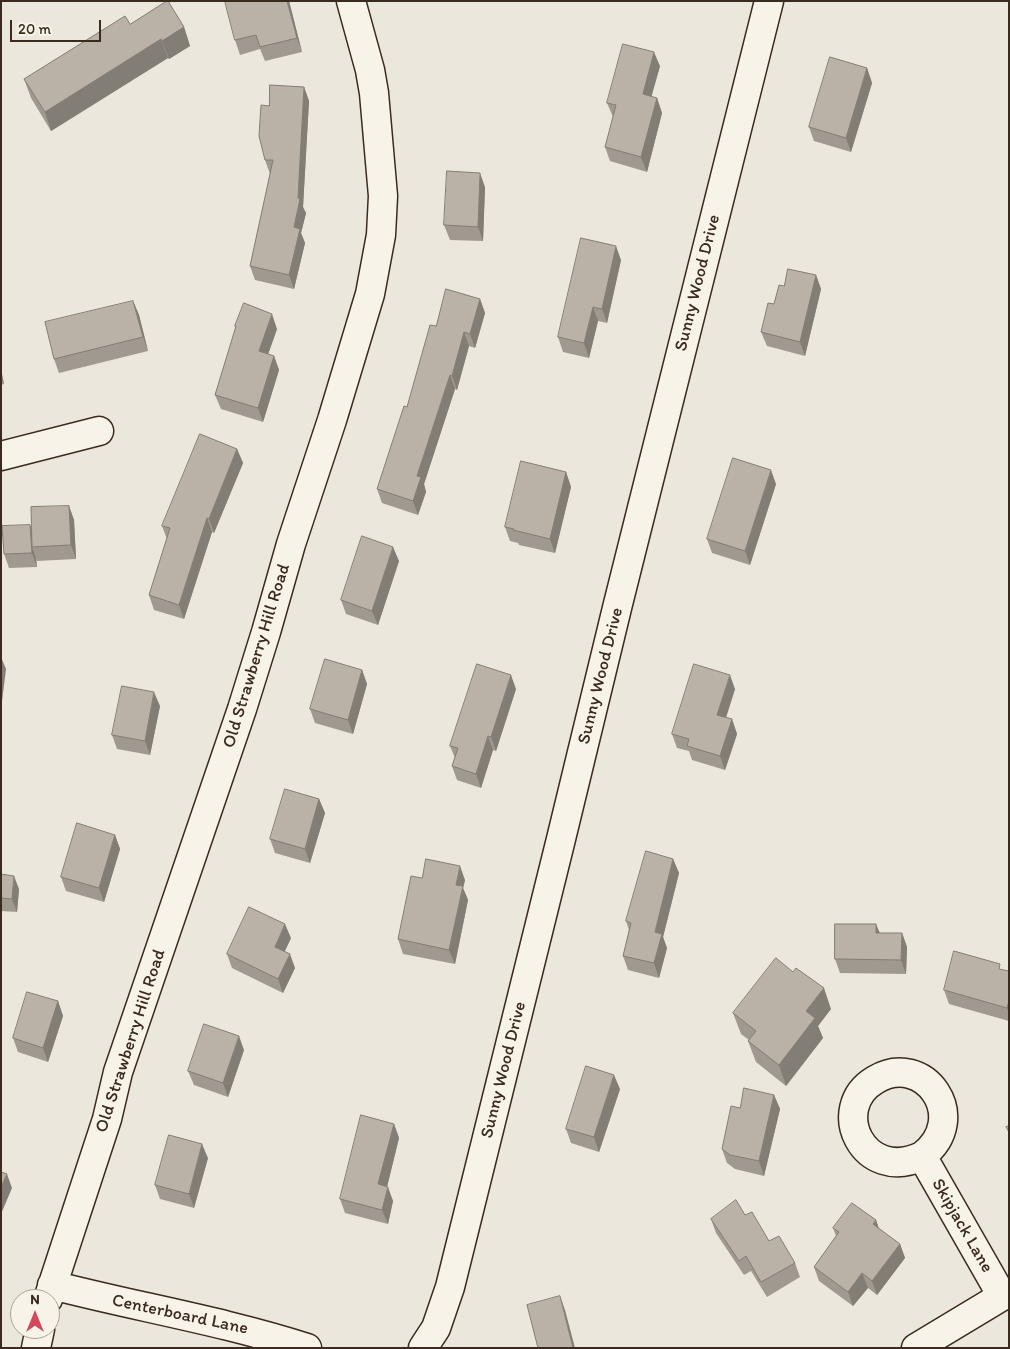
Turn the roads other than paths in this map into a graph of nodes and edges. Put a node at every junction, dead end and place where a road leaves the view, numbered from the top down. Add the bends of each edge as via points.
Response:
1 (351, 1) edge
2 (769, 1) edge
3 (99, 431) dead end
4 (1, 456) edge
5 (922, 1156) dead end
6 (51, 1289) edge
7 (60, 1293) edge
8 (1006, 1294) edge
9 (307, 1348) edge
10 (423, 1348) edge
11 (916, 1348) edge

1 - 6 street, Old Strawberry Hill Road via 374,93 383,196 381,235 370,294 242,709 118,1072 107,1119
2 - 10 street, Sunny Wood Drive via 450,1287 436,1328
3 - 4 street
5 - 8 street, Skipjack Lane
7 - 9 street, Centerboard Lane via 184,1315
8 - 11 street

